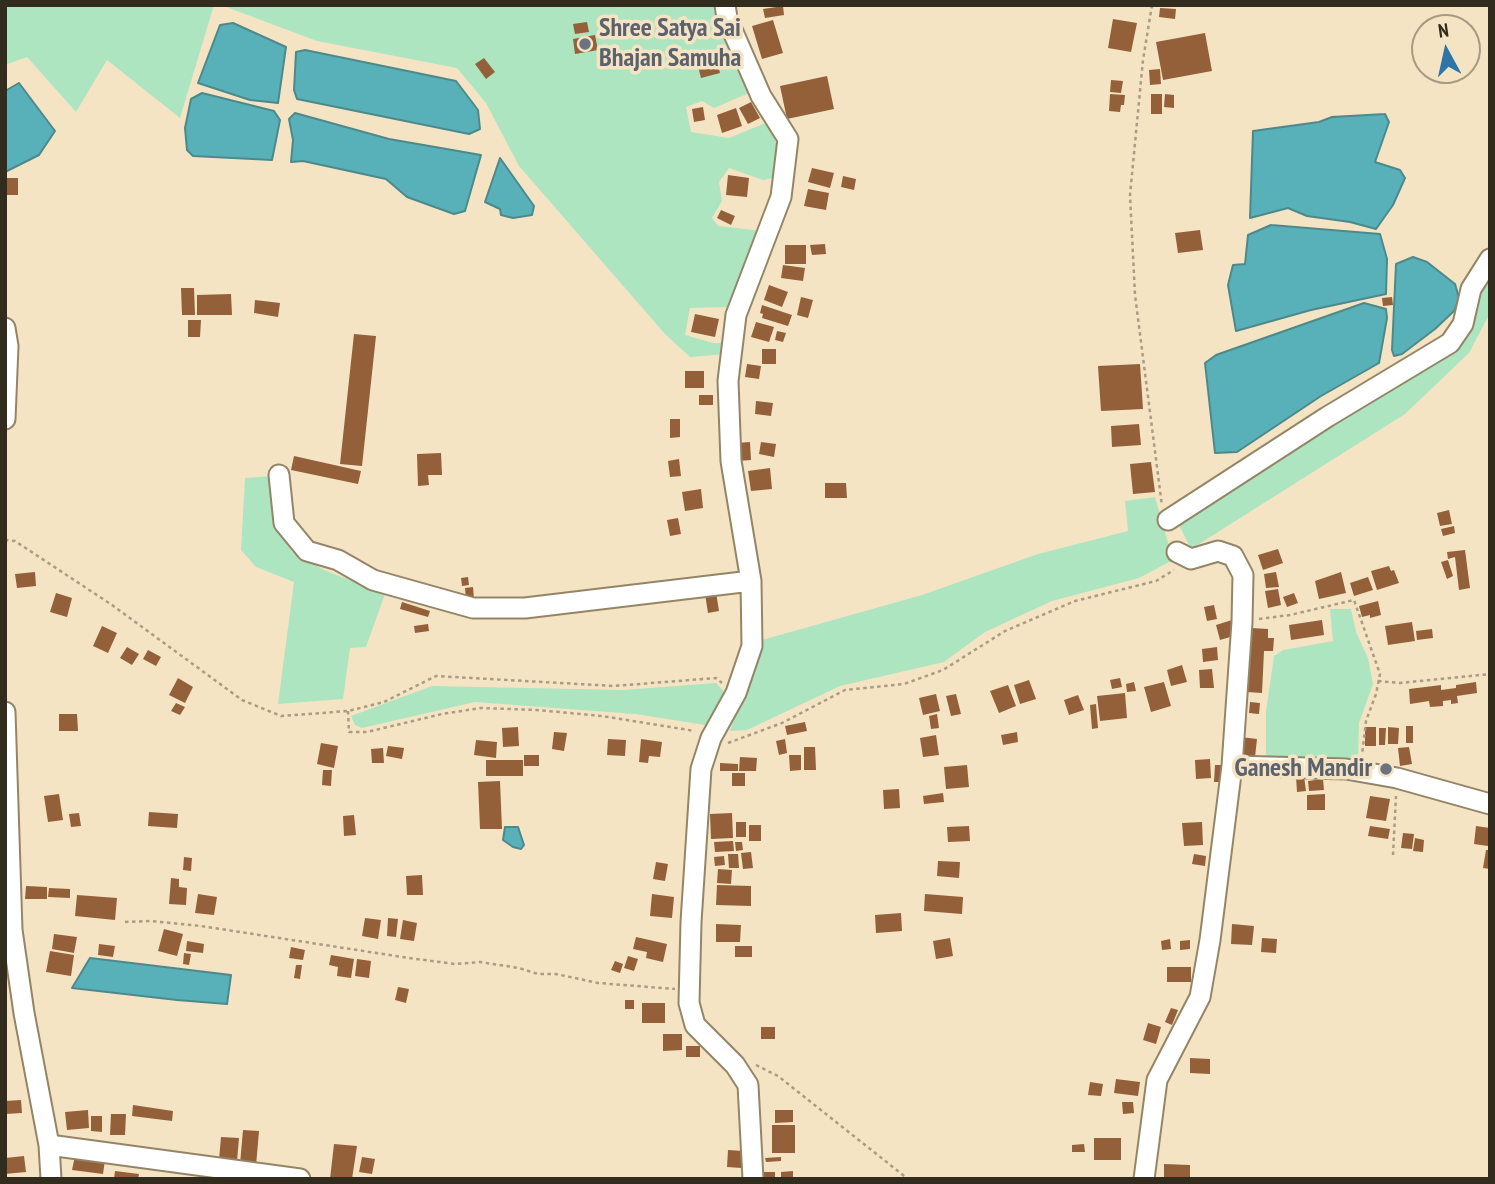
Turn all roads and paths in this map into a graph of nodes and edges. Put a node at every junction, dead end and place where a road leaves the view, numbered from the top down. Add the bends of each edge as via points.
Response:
1 (726, 5) edge
2 (1152, 5) edge
3 (1490, 259) edge
4 (5, 328) edge
5 (5, 419) edge
6 (279, 475) dead end
7 (1168, 520) joint
8 (5, 540) edge
9 (1177, 552) joint
10 (751, 582) junction
11 (1242, 622) junction
12 (1490, 674) edge
13 (1378, 681) junction
14 (736, 693) junction
15 (348, 711) junction
16 (5, 712) edge
17 (712, 736) junction
18 (1232, 766) junction
19 (1362, 772) junction
20 (1397, 778) junction
21 (1490, 804) edge
22 (1393, 855) dead end
23 (125, 922) dead end
24 (689, 990) junction
25 (735, 1065) junction
26 (50, 1145) junction
27 (51, 1179) edge
28 (300, 1179) edge
29 (753, 1179) edge
30 (908, 1179) edge
31 (1144, 1179) edge

1 - 10 street via 727,18 761,96 788,139 780,197 736,315 728,382 731,461
2 - 7 path via 1130,195 1135,295 1160,500
3 - 7 street via 1471,289 1463,324 1450,343
4 - 5 street
6 - 10 street via 284,523 307,551 338,560 373,580 473,608 525,608
8 - 15 path via 15,541 111,605 242,700 281,716
9 - 11 street via 1191,559 1218,551 1233,556 1243,575
9 - 17 path via 1179,567 1156,582 1075,601 1005,631 943,670 904,684 845,690 782,723 724,744
10 - 14 street via 752,646
11 - 13 path via 1354,600 1380,674
11 - 18 street
12 - 13 path
13 - 19 path via 1366,721
14 - 15 path via 716,678 614,686 436,676 384,702
14 - 17 street
15 - 17 path via 349,732 481,708 602,716
16 - 26 street via 12,930
17 - 24 street via 701,769
18 - 19 street
18 - 31 street via 1200,997 1157,1080
19 - 20 street
20 - 21 street
20 - 22 path
23 - 24 path via 201,926 454,964 480,962 598,983
24 - 25 street via 695,1025
25 - 29 street via 748,1085
25 - 30 path via 757,1065 778,1076
26 - 27 street
26 - 28 street

